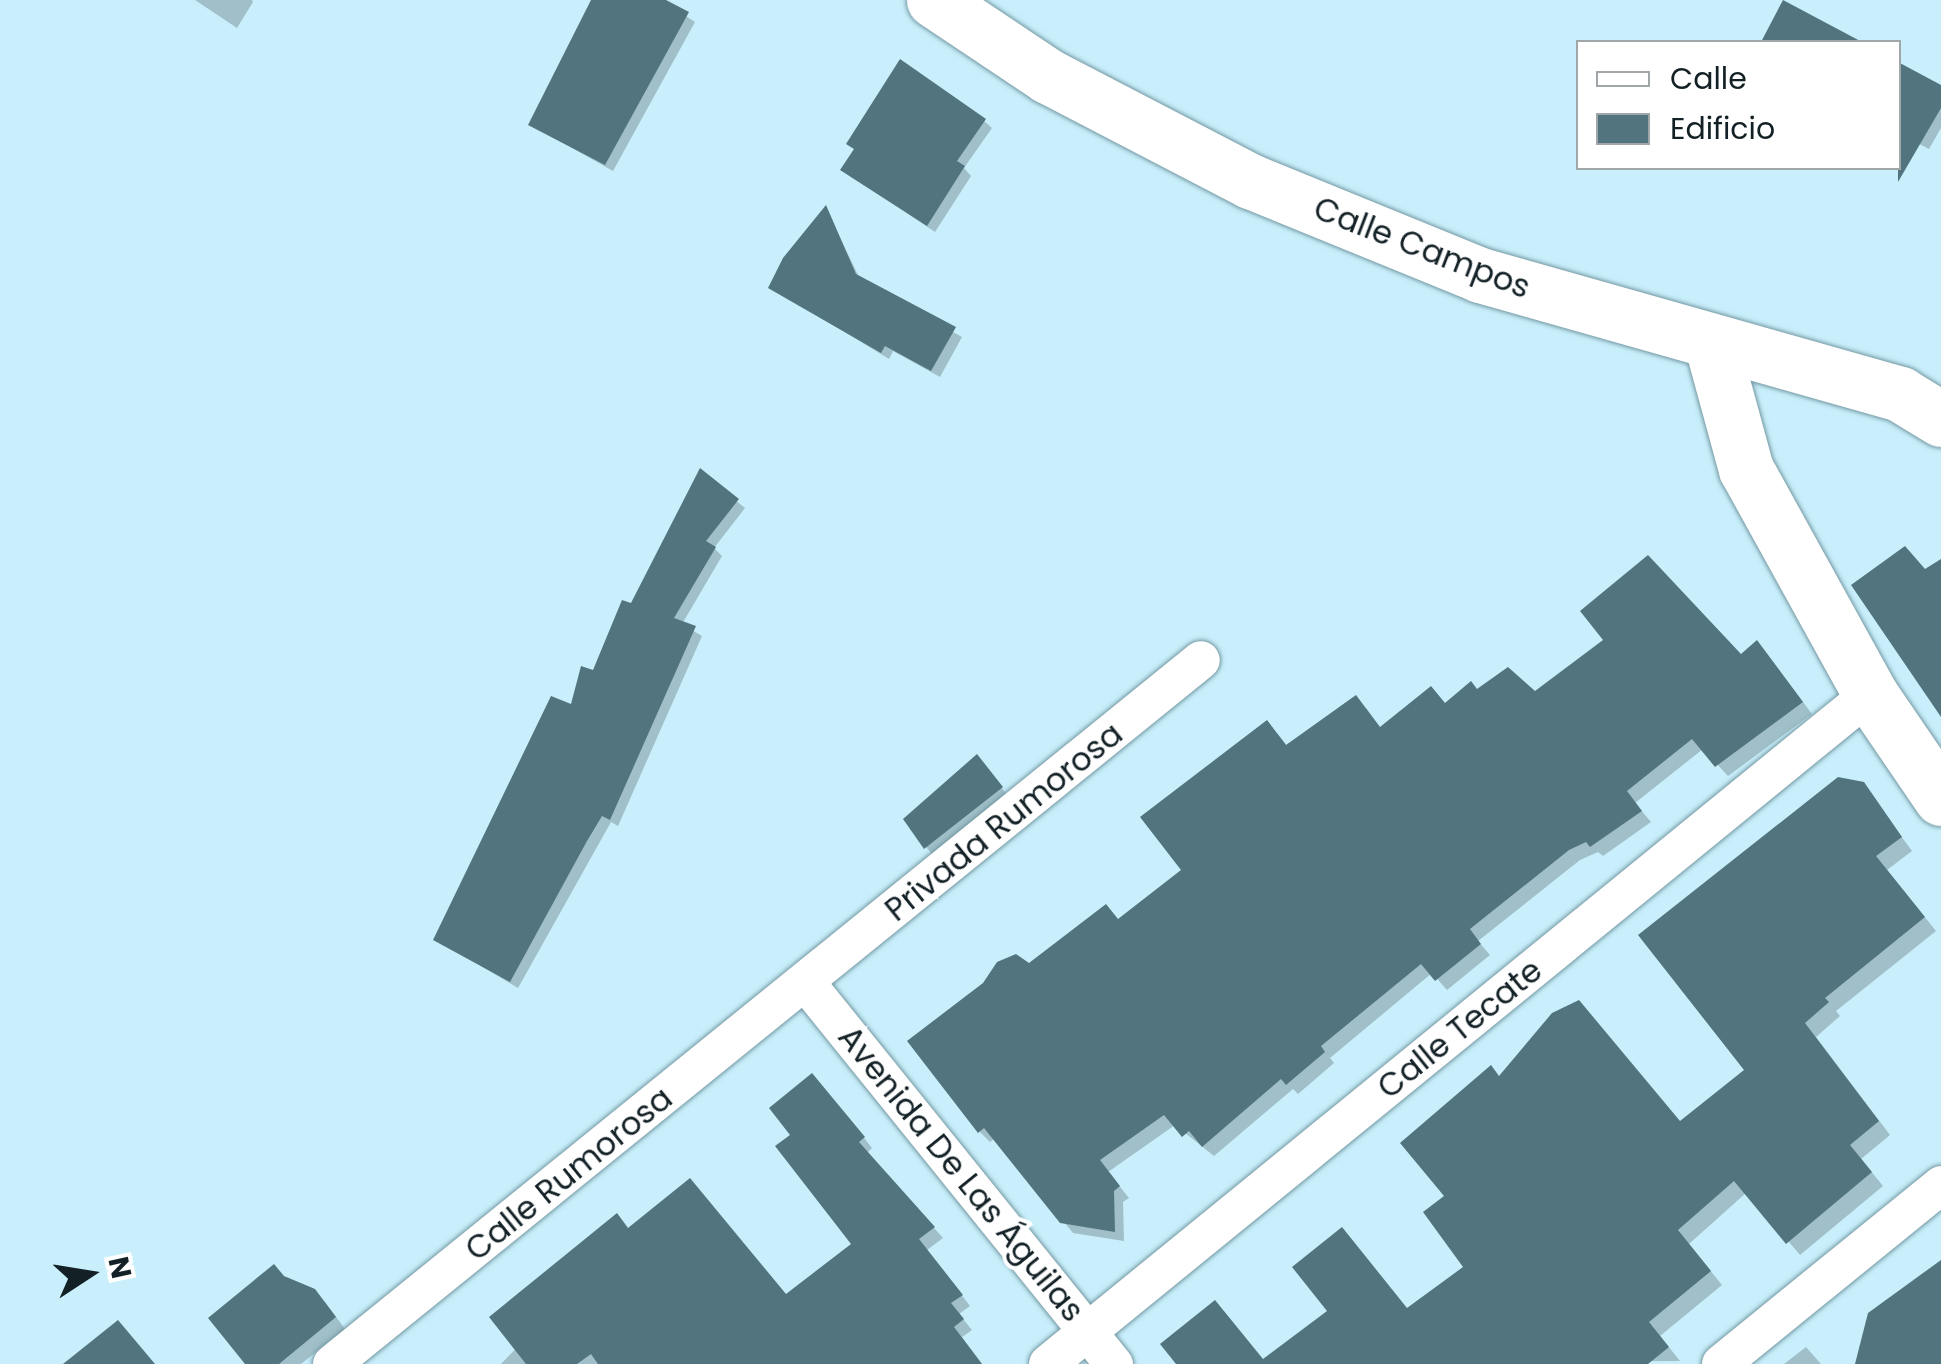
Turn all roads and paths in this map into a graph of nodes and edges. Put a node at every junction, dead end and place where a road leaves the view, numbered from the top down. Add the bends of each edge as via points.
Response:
1 (934, 0) edge
2 (1712, 345) junction
3 (1941, 419) edge
4 (1202, 660) dead end
5 (1870, 694) junction
6 (1941, 798) edge
7 (806, 984) junction
8 (1941, 1184) edge
9 (1089, 1332) junction
10 (332, 1364) edge
11 (1048, 1364) edge
12 (1114, 1364) edge
13 (1721, 1364) edge

1 - 2 street, Calle Campos via 1048,76 1250,182 1480,274
2 - 3 street, Calle Campos via 1900,394
2 - 5 street via 1746,468
4 - 7 street, Privada Rumorosa
5 - 6 street
5 - 9 street, Calle Tecate
7 - 9 street, Avenida De Las Águilas
7 - 10 street, Calle Rumorosa
8 - 13 street
9 - 11 street, Calle Tecate
9 - 12 street, Avenida De Las Águilas

